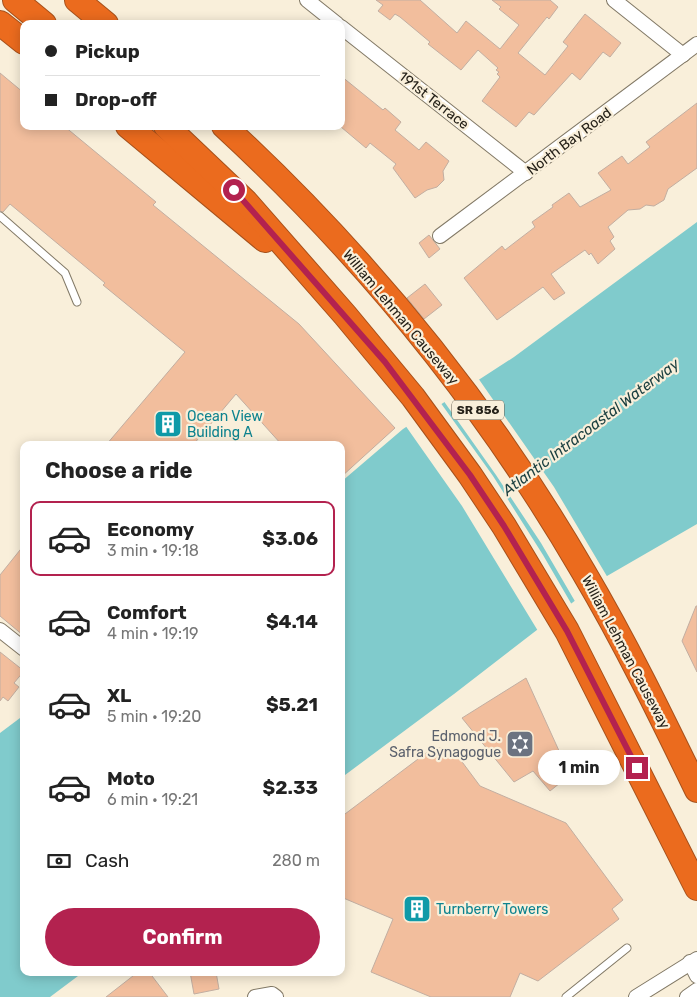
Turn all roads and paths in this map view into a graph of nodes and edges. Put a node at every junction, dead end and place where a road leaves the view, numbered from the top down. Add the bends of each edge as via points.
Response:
1 (15, 0) edge
2 (77, 0) edge
3 (307, 0) edge
4 (614, 0) edge
5 (39, 20) edge
6 (101, 20) edge
7 (332, 20) edge
8 (0, 23) edge
9 (345, 30) edge
10 (20, 39) edge
11 (697, 44) edge
12 (683, 55) junction
13 (133, 130) edge
14 (170, 130) edge
15 (228, 130) edge
16 (526, 173) junction
17 (0, 216) edge
18 (440, 236) dead end
19 (308, 273) junction
20 (77, 302) dead end
21 (0, 630) edge
22 (20, 647) edge
23 (697, 790) edge
24 (697, 888) edge
25 (627, 948) dead end
26 (694, 960) edge
27 (697, 976) edge
28 (697, 990) edge
29 (255, 997) edge
30 (276, 997) edge
31 (566, 997) edge
32 (636, 997) edge
33 (687, 997) edge

1 - 5 highway
2 - 6 highway
3 - 7 street
4 - 12 street
8 - 10 highway
9 - 16 street, 191st Terrace
11 - 12 street, North Bay Road
12 - 16 street, North Bay Road
13 - 19 highway via 234,216
14 - 19 highway via 246,202
15 - 23 highway, William Lehman Causeway / SR 856 via 357,262 481,414 583,570
16 - 18 street, North Bay Road
17 - 20 lane via 65,272
19 - 24 highway, SR 856 via 413,397 504,526 581,656
21 - 22 street
25 - 31 lane
26 - 27 street
26 - 32 street
28 - 33 street
29 - 30 street via 272,994

